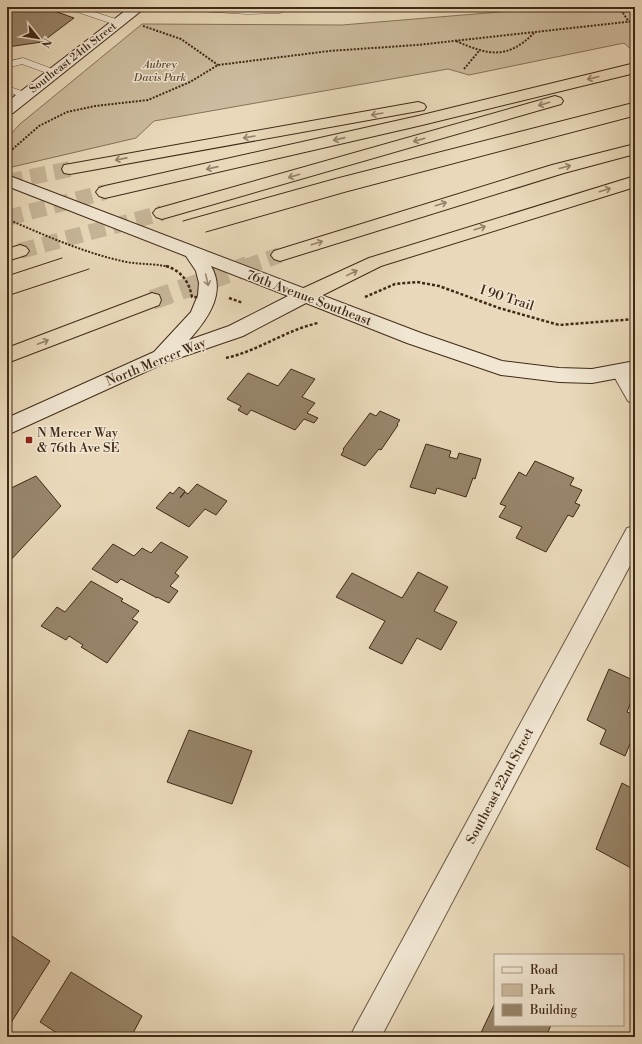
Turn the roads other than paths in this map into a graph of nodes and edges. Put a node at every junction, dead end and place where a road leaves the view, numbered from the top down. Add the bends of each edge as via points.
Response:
1 (72, 7) edge
2 (139, 7) edge
3 (180, 7) edge
4 (281, 8) edge
5 (121, 21) junction
6 (7, 65) edge
7 (55, 73) junction
8 (633, 73) edge
9 (7, 89) edge
10 (25, 95) junction
11 (513, 97) junction
12 (7, 110) edge
13 (635, 148) edge
14 (70, 169) tunnel mouth
15 (7, 180) edge
16 (635, 181) edge
17 (105, 192) tunnel mouth
18 (162, 214) tunnel mouth
19 (193, 253) junction
20 (280, 255) tunnel mouth
21 (304, 296) junction
22 (152, 300) tunnel mouth
23 (7, 356) edge
24 (160, 357) junction
25 (628, 369) edge
26 (635, 396) edge
27 (7, 427) edge
28 (635, 536) edge
29 (365, 1037) edge

1 - 5 lane
2 - 5 street, Southeast 24th Street
3 - 4 lane via 248,11
5 - 7 street, Southeast 24th Street
6 - 7 lane via 22,61
7 - 10 street, Southeast 24th Street
8 -> 11 highway
8 -> 18 highway
9 - 10 lane
10 - 12 street, Southeast 24th Street
11 -> 14 highway via 419,106
11 -> 17 highway
20 -> 13 highway via 558,169
15 - 19 street, 76th Avenue Southeast
21 -> 16 highway via 375,262
19 - 21 street, 76th Avenue Southeast
19 -> 24 street via 205,271 209,284 208,297 203,309 187,330
21 - 24 street, North Mercer Way via 236,331
21 - 25 street, 76th Avenue Southeast via 423,342 501,368 592,376
23 -> 22 highway
24 - 27 street, North Mercer Way
25 - 26 street
28 - 29 street, Southeast 22nd Street

